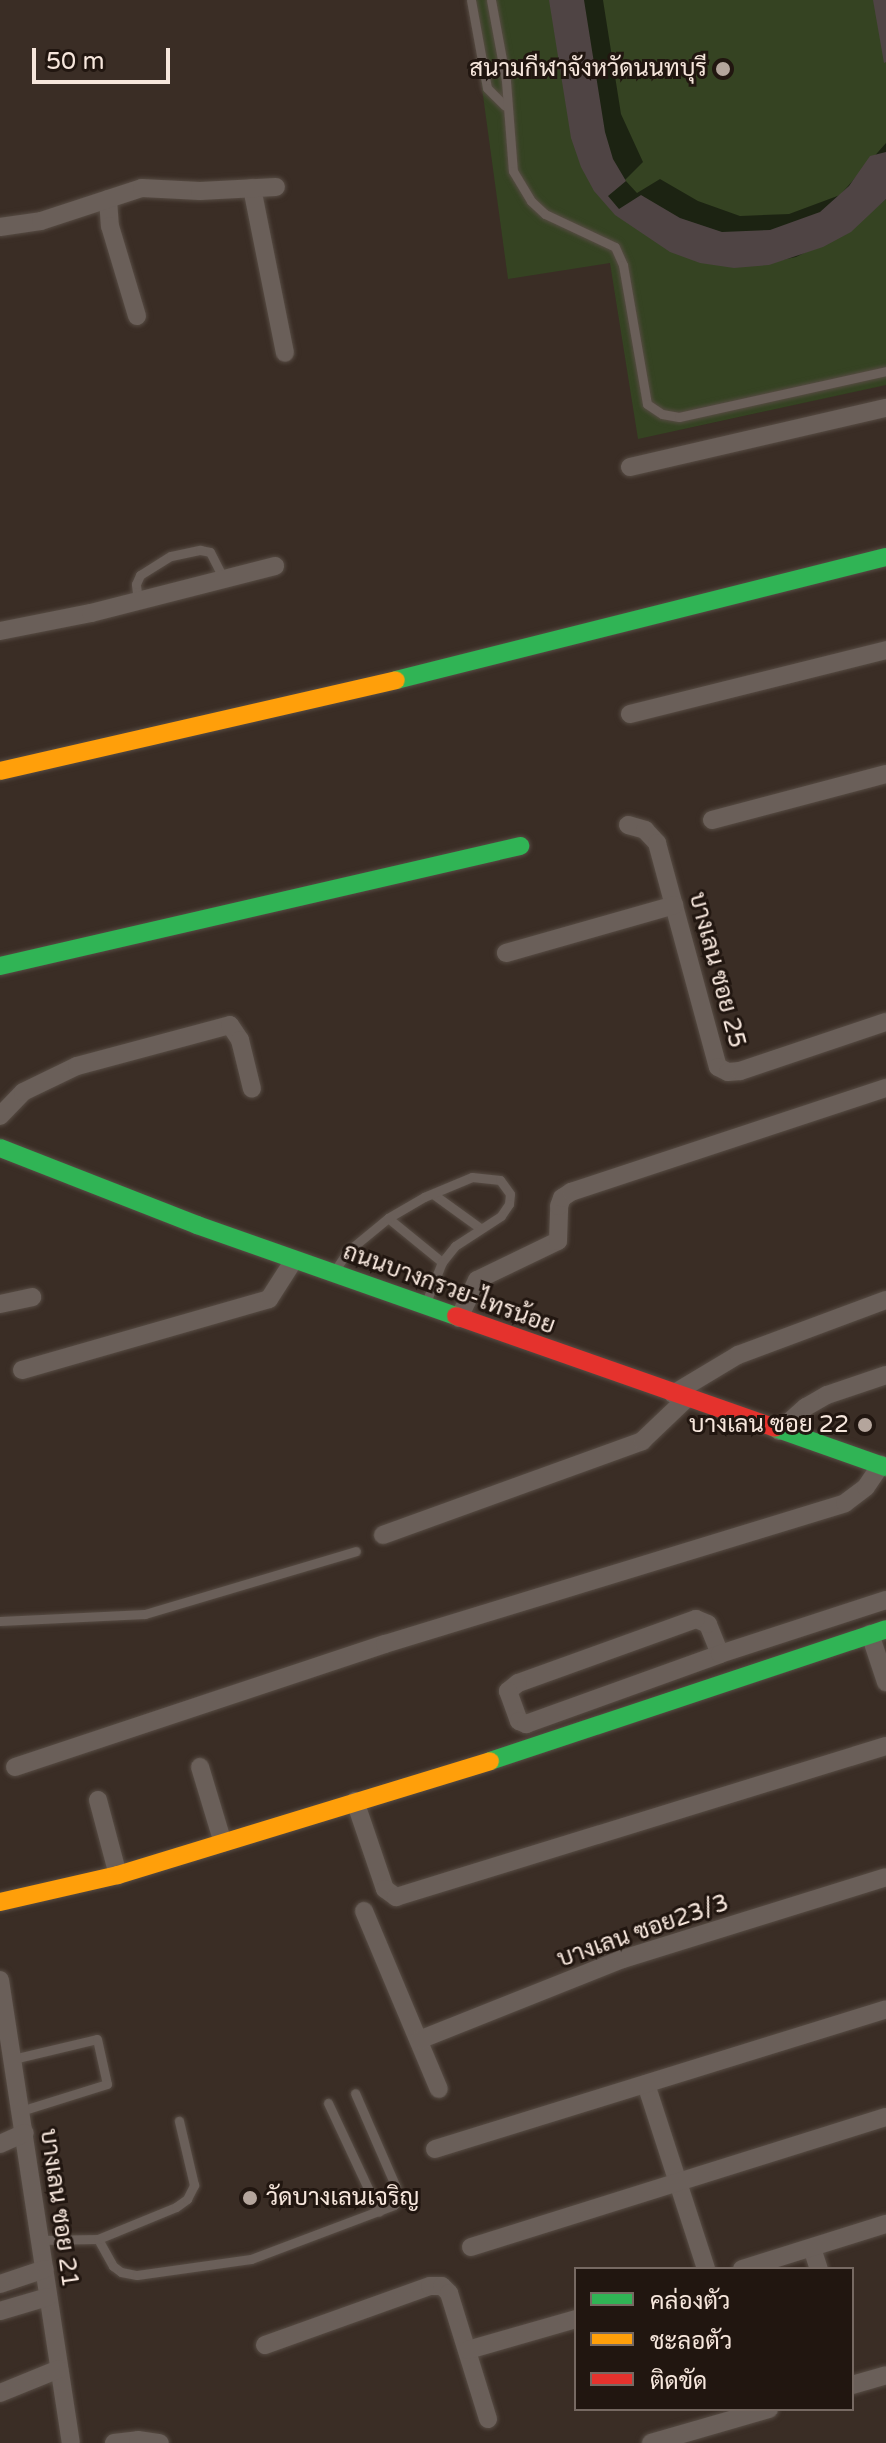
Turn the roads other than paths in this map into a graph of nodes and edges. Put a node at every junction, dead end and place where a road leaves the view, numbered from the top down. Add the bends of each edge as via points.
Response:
1 (471, 0) edge
2 (491, 0) edge
3 (505, 106) junction
4 (276, 187) dead end
5 (252, 188) junction
6 (108, 199) junction
7 (0, 227) edge
8 (137, 316) dead end
9 (285, 353) dead end
10 (886, 371) edge
11 (886, 408) edge
12 (630, 467) dead end
13 (886, 557) edge
14 (275, 566) dead end
15 (224, 579) junction
16 (138, 601) junction
17 (0, 631) edge
18 (886, 650) edge
19 (630, 714) dead end
20 (0, 771) edge
21 (886, 774) edge
22 (712, 820) dead end
23 (628, 825) dead end
24 (520, 846) dead end
25 (674, 905) junction
26 (506, 953) dead end
27 (0, 966) edge
28 (886, 1022) edge
29 (886, 1088) edge
30 (252, 1089) dead end
31 (0, 1116) edge
32 (0, 1148) edge
33 (433, 1194) junction
34 (388, 1218) junction
35 (480, 1228) junction
36 (294, 1260) junction
37 (442, 1262) junction
38 (333, 1273) junction
39 (32, 1297) dead end
40 (886, 1300) edge
41 (0, 1304) edge
42 (425, 1306) junction
43 (459, 1318) junction
44 (22, 1370) dead end
45 (886, 1375) edge
46 (679, 1397) junction
47 (779, 1431) junction
48 (883, 1466) edge
49 (383, 1535) dead end
50 (356, 1551) dead end
51 (886, 1600) edge
52 (0, 1621) edge
53 (878, 1632) edge
54 (720, 1654) junction
55 (886, 1682) edge
56 (886, 1746) edge
57 (15, 1767) dead end
58 (200, 1767) dead end
59 (98, 1800) dead end
60 (355, 1801) junction
61 (223, 1843) junction
62 (118, 1875) junction
63 (886, 1877) edge
64 (0, 1902) edge
65 (364, 1911) dead end
66 (0, 1980) edge
67 (2, 2008) edge
68 (886, 2009) edge
69 (419, 2040) junction
70 (13, 2059) junction
71 (646, 2084) junction
72 (439, 2089) dead end
73 (9, 2092) edge
74 (355, 2093) dead end
75 (328, 2103) dead end
76 (21, 2111) junction
77 (886, 2117) edge
78 (179, 2121) dead end
79 (25, 2133) junction
80 (0, 2144) edge
81 (435, 2149) dead end
82 (677, 2181) junction
83 (379, 2212) junction
84 (886, 2224) edge
85 (98, 2239) junction
86 (41, 2240) junction
87 (471, 2247) dead end
88 (812, 2248) junction
89 (705, 2267) edge
90 (749, 2267) edge
91 (818, 2267) edge
92 (45, 2269) junction
93 (0, 2284) edge
94 (48, 2297) junction
95 (0, 2311) edge
96 (574, 2320) edge
97 (265, 2345) dead end
98 (468, 2350) junction
99 (59, 2369) junction
100 (886, 2375) edge
101 (854, 2384) edge
102 (0, 2393) edge
103 (762, 2411) edge
104 (488, 2419) dead end
105 (71, 2443) edge
106 (114, 2443) edge
107 (160, 2443) edge
108 (651, 2443) edge

1 - 3 lane via 487,88
2 - 3 lane via 506,81
3 - 10 lane via 513,171 531,201 545,214 615,247 623,265 647,404 679,417
4 - 5 street
5 - 6 street via 142,188
5 - 9 street
6 - 7 street via 41,221
6 - 8 street via 110,226
11 - 12 street
13 - 20 street via 441,669
14 - 15 street
15 - 16 street
15 - 16 lane via 210,552 171,556 140,575
16 - 17 street
18 - 19 street
21 - 22 street
23 - 25 street, บางเลน ซอย 25 via 645,830 657,843
24 - 27 street
25 - 26 street
25 - 28 street, บางเลน ซอย 25 via 718,1067 740,1071
29 - 43 street via 571,1192 559,1206 558,1241 477,1280
30 - 31 street via 240,1040 230,1025 77,1066 23,1092
32 - 36 street, ถนนบางกรวย-ไทรน้อย
33 - 34 lane
33 - 35 lane
33 - 35 lane via 472,1177 500,1180 510,1194 509,1204 501,1216
34 - 37 lane
34 - 38 lane via 348,1251
35 - 37 lane
36 - 38 street, ถนนบางกรวย-ไทรน้อย
36 - 44 street via 269,1299
37 - 42 lane
38 - 42 street, ถนนบางกรวย-ไทรน้อย
39 - 41 street
40 - 46 street via 738,1355
42 - 43 street, ถนนบางกรวย-ไทรน้อย
43 - 46 street, ถนนบางกรวย-ไทรน้อย
45 - 47 street via 827,1395
46 - 47 street, ถนนบางกรวย-ไทรน้อย
46 - 49 street via 642,1441
47 - 48 street, ถนนบางกรวย-ไทรน้อย
48 - 57 street via 845,1503 342,1657
50 - 52 lane via 145,1614
51 - 54 street
53 - 55 street
53 - 60 street
54 - 54 street via 708,1624 696,1619 508,1691 519,1721 526,1724
56 - 60 street via 396,1897 385,1889
58 - 61 street
59 - 62 street
60 - 61 street
61 - 62 street
62 - 64 street
63 - 69 street, บางเลน ซอย23/3 via 623,1959
65 - 69 street
66 - 67 street, บางเลน ซอย 21
67 - 70 street, บางเลน ซอย 21
68 - 71 street
69 - 72 street
70 - 73 street, บางเลน ซอย 21
70 - 76 lane via 97,2039 107,2084
71 - 81 street
71 - 82 street
73 - 76 street, บางเลน ซอย 21
74 - 83 lane via 398,2193 394,2205
75 - 83 lane
76 - 79 street, บางเลน ซอย 21
77 - 82 street
78 - 85 lane via 192,2194 176,2207
79 - 80 street
79 - 86 street, บางเลน ซอย 21
82 - 87 street
82 - 89 street
83 - 85 lane via 251,2259 137,2275 113,2266
84 - 88 street
85 - 86 lane
86 - 92 street, บางเลน ซอย 21
88 - 90 street
88 - 91 street
92 - 93 street
92 - 94 street, บางเลน ซอย 21
94 - 95 street
94 - 99 street, บางเลน ซอย 21
96 - 98 street
97 - 98 street via 437,2285 449,2293
98 - 104 street
99 - 102 street
99 - 105 street, บางเลน ซอย 21
100 - 101 street
103 - 108 street
106 - 107 street

